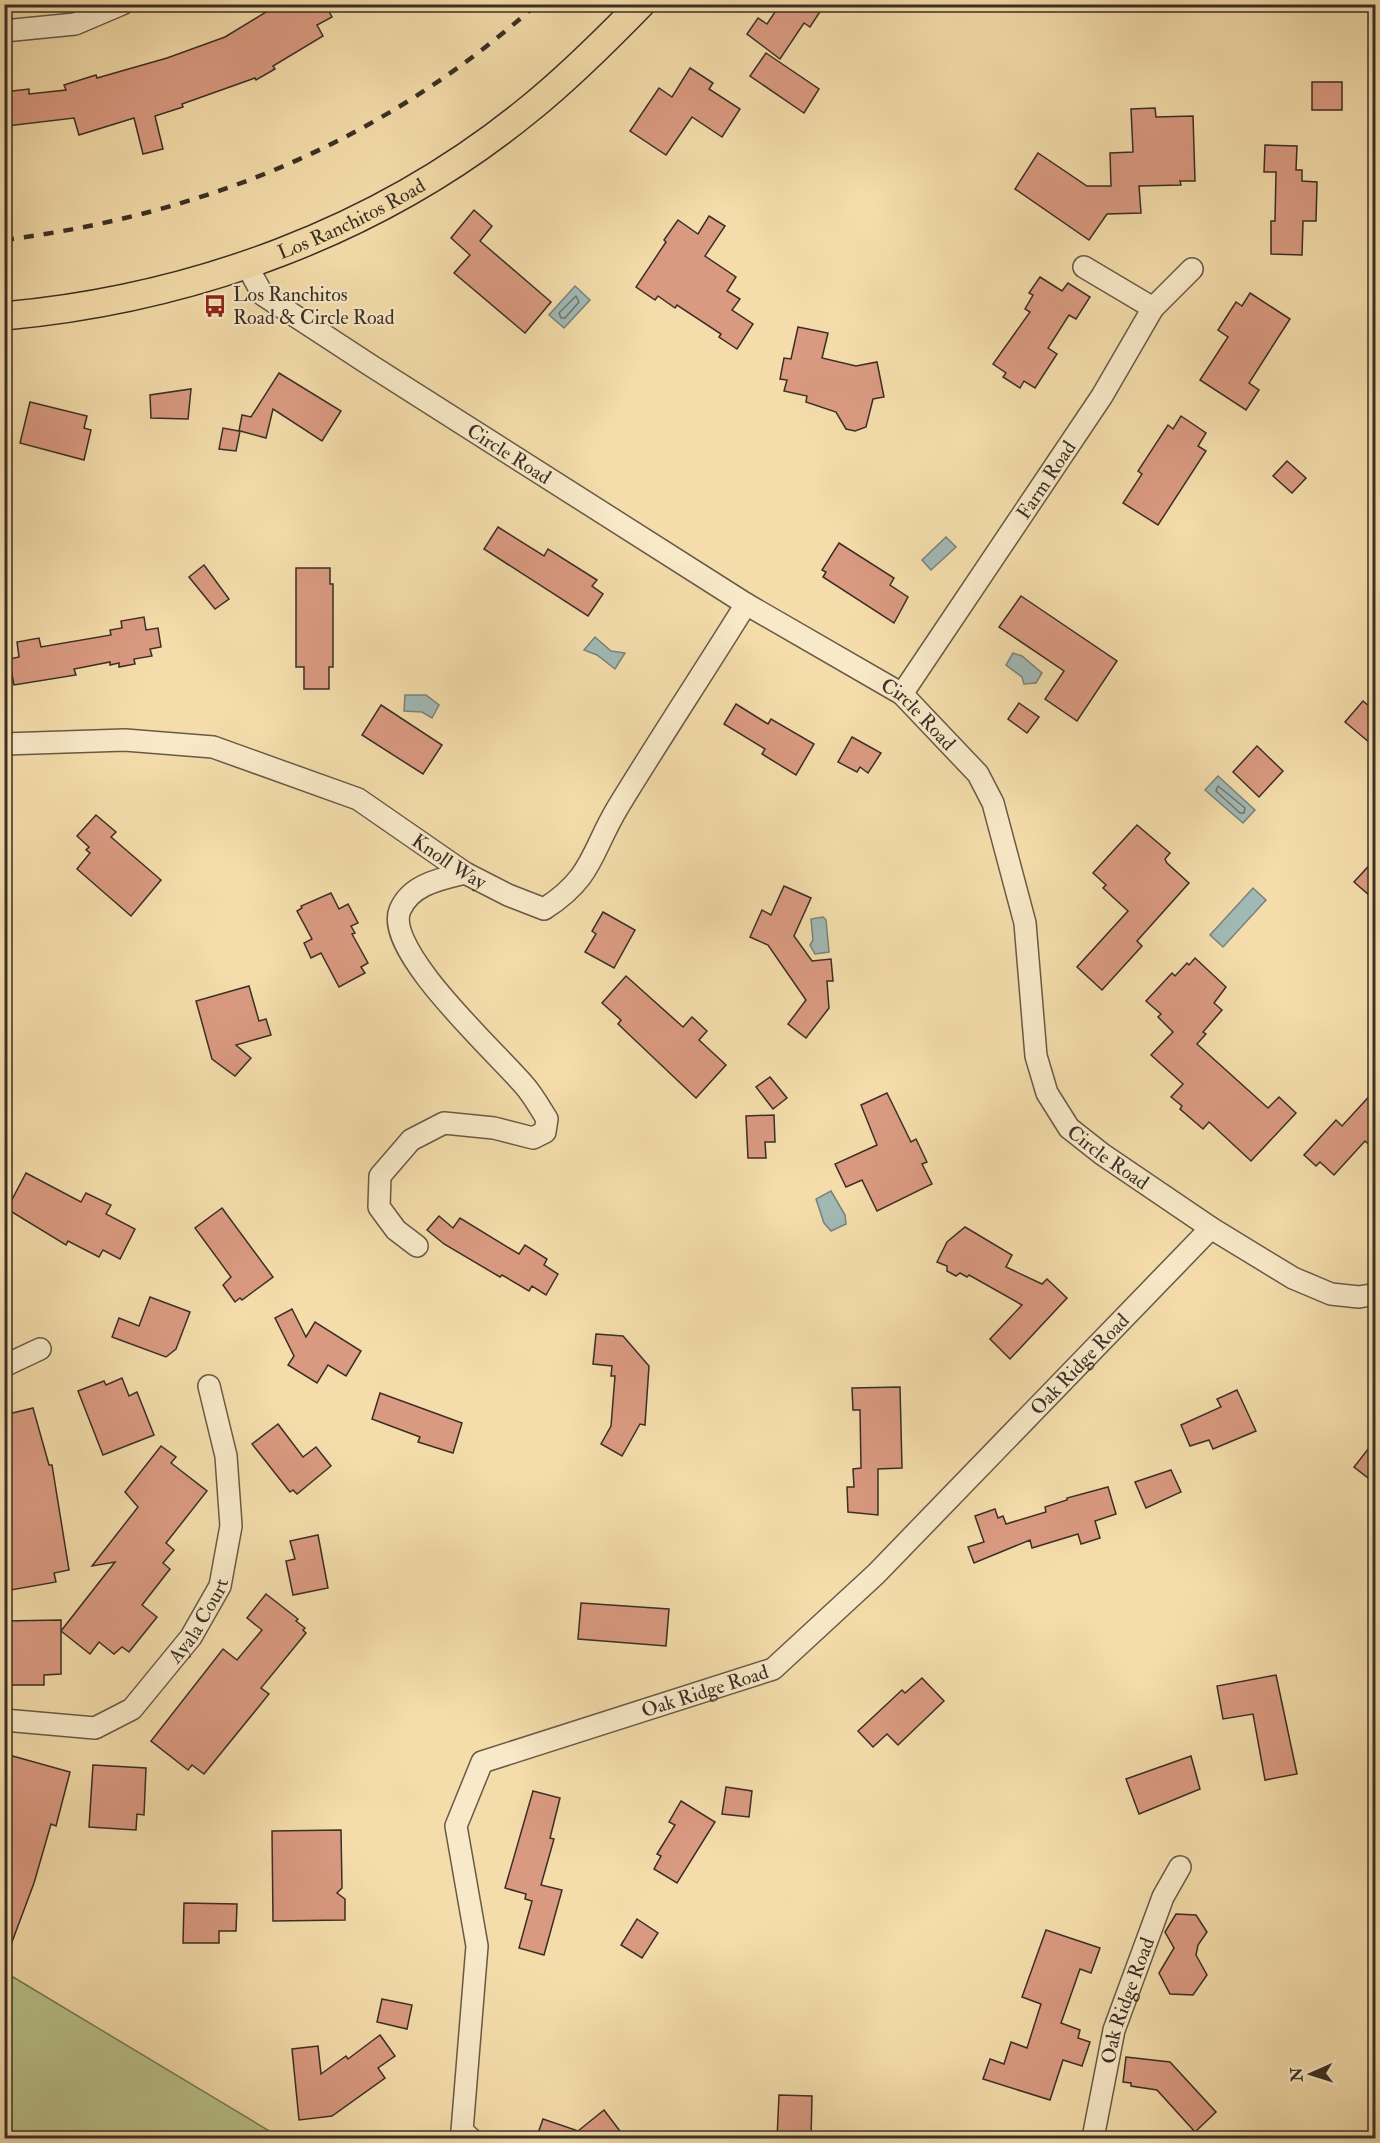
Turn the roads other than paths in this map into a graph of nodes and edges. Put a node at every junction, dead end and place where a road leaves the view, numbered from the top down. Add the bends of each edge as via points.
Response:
1 (122, 4) edge
2 (641, 4) edge
3 (71, 14) edge
4 (4, 31) edge
5 (247, 266) junction
6 (1084, 267) dead end
7 (1192, 269) dead end
8 (1153, 308) junction
9 (4, 316) edge
10 (746, 604) junction
11 (902, 694) junction
12 (4, 744) edge
13 (465, 873) junction
14 (1211, 1228) junction
15 (417, 1246) dead end
16 (1374, 1296) edge
17 (40, 1349) dead end
18 (4, 1366) edge
19 (209, 1386) dead end
20 (4, 1720) edge
21 (1180, 1867) dead end
22 (470, 2139) edge
23 (1093, 2139) edge

1 - 3 street
2 - 5 main road, Los Ranchitos Road via 528,110 477,149 335,230
3 - 4 street
5 - 9 main road, Los Ranchitos Road via 120,301
5 - 10 street, Circle Road via 263,295
6 - 8 street
7 - 8 street, Farm Road
8 - 11 street, Farm Road via 1102,396
10 - 11 street, Circle Road
10 - 13 street, Knoll Way via 617,809 585,872 567,894 544,909
11 - 14 street, Circle Road via 978,774 993,803 1025,923 1030,1015 1047,1093 1069,1128
12 - 13 street, Knoll Way via 125,741 213,747 358,800
13 - 15 street via 413,891 399,910 401,939 428,979 525,1086 547,1119 545,1132 532,1138 494,1128 444,1123 411,1140 380,1176 379,1207 396,1230
14 - 16 street, Circle Road via 1331,1294
14 - 22 street, Oak Ridge Road via 876,1574 773,1669 482,1762 456,1826 477,1946 462,2131
17 - 18 street
19 - 20 street, Ayala Court via 226,1456 231,1526 220,1586 190,1637 132,1709 95,1728
21 - 23 street, Oak Ridge Road via 1163,1897 1114,2030

